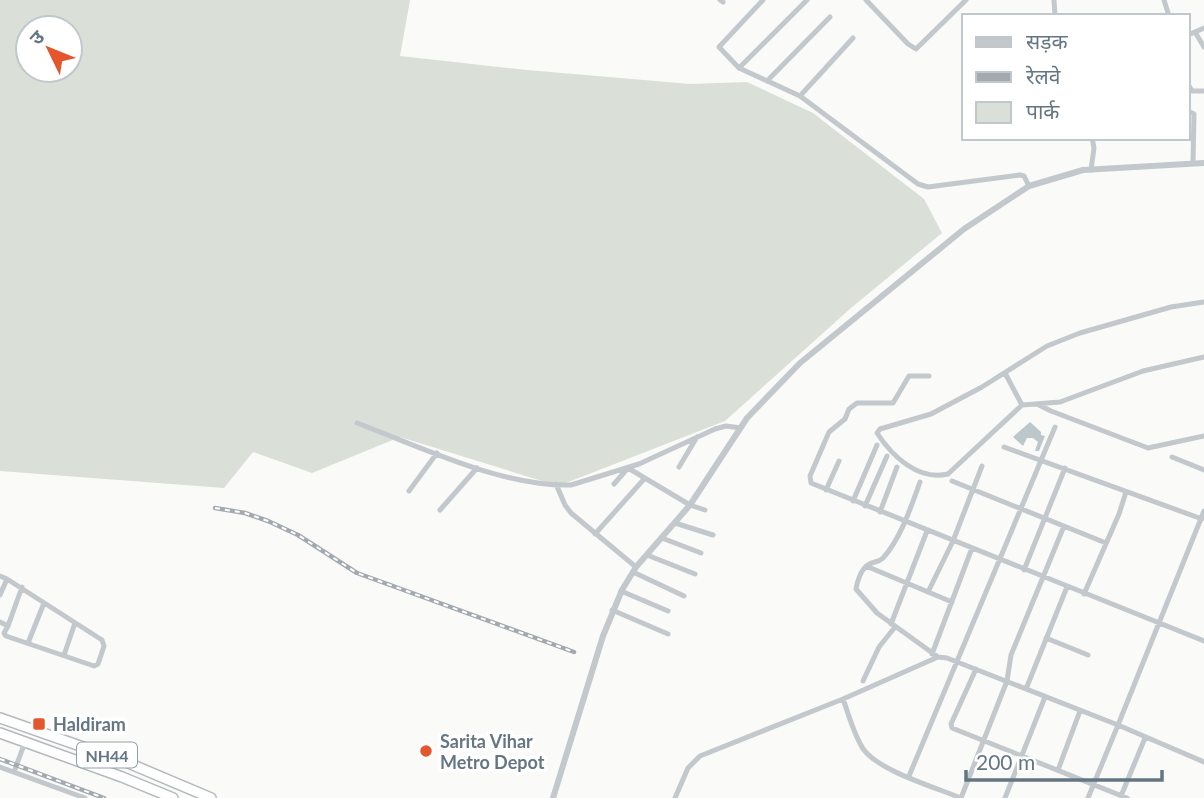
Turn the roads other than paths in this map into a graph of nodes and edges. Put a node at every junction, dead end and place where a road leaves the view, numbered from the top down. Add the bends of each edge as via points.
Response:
1 (763, 0) edge
2 (807, 0) edge
3 (866, 0) edge
4 (966, 0) edge
5 (830, 16) dead end
6 (1204, 28) edge
7 (1192, 34) edge
8 (853, 38) dead end
9 (1204, 47) edge
10 (739, 68) junction
11 (767, 81) junction
12 (800, 96) junction
13 (1190, 112) edge
14 (1094, 140) edge
15 (1193, 163) junction
16 (1204, 163) edge
17 (1091, 170) junction
18 (1029, 186) junction
19 (1204, 302) edge
20 (1204, 357) edge
21 (1005, 373) junction
22 (929, 376) dead end
23 (1023, 405) junction
24 (1040, 405) junction
25 (356, 423) dead end
26 (1055, 427) dead end
27 (741, 428) junction
28 (697, 436) junction
29 (1204, 436) edge
30 (877, 445) dead end
31 (1004, 447) dead end
32 (437, 453) junction
33 (887, 456) dead end
34 (1171, 457) dead end
35 (1041, 459) junction
36 (839, 461) dead end
37 (982, 466) dead end
38 (679, 467) dead end
39 (897, 467) dead end
40 (477, 468) junction
41 (628, 468) junction
42 (1065, 468) junction
43 (1204, 470) edge
44 (645, 478) junction
45 (952, 481) dead end
46 (920, 482) dead end
47 (556, 484) junction
48 (614, 484) dead end
49 (973, 489) junction
50 (827, 490) junction
51 (409, 491) dead end
52 (1126, 492) junction
53 (853, 501) junction
54 (691, 505) junction
55 (865, 506) junction
56 (1021, 508) junction
57 (440, 510) dead end
58 (705, 510) dead end
59 (1204, 511) edge
60 (880, 512) junction
61 (1044, 518) junction
62 (1202, 519) edge
63 (905, 522) junction
64 (676, 523) junction
65 (1064, 526) junction
66 (927, 531) junction
67 (595, 534) junction
68 (713, 535) dead end
69 (662, 538) junction
70 (953, 541) junction
71 (1106, 543) junction
72 (972, 548) junction
73 (701, 553) dead end
74 (647, 555) junction
75 (1000, 559) junction
76 (866, 566) junction
77 (635, 570) junction
78 (1024, 570) junction
79 (695, 574) dead end
80 (3, 577) edge
81 (1044, 577) junction
82 (906, 583) junction
83 (22, 587) junction
84 (1067, 587) junction
85 (621, 591) junction
86 (928, 592) junction
87 (1084, 594) junction
88 (0, 595) edge
89 (684, 596) dead end
90 (952, 602) junction
91 (44, 603) junction
92 (612, 610) junction
93 (668, 611) dead end
94 (0, 622) edge
95 (75, 623) junction
96 (1158, 623) junction
97 (893, 625) junction
98 (8, 626) junction
99 (668, 635) dead end
100 (1046, 638) junction
101 (1204, 642) edge
102 (28, 643) junction
103 (64, 655) junction
104 (1088, 655) dead end
105 (935, 656) junction
106 (956, 661) junction
107 (976, 669) junction
108 (863, 681) dead end
109 (1007, 681) junction
110 (1026, 689) junction
111 (1045, 697) junction
112 (842, 699) junction
113 (1080, 711) junction
114 (0, 718) edge
115 (1118, 726) junction
116 (0, 733) edge
117 (1145, 738) junction
118 (985, 741) junction
119 (25, 742) junction
120 (1021, 756) junction
121 (1204, 762) edge
122 (0, 767) edge
123 (1058, 770) junction
124 (14, 772) junction
125 (909, 776) junction
126 (1094, 785) junction
127 (1123, 797) edge
128 (85, 798) edge
129 (173, 798) edge
130 (211, 798) edge
131 (553, 798) edge
132 (675, 798) edge
133 (961, 798) edge
134 (1005, 798) edge
135 (1088, 798) edge

1 - 10 street via 719,47
2 - 10 street
3 - 4 street via 916,49
5 - 11 street
6 - 7 street
7 - 9 street
8 - 12 street
10 - 11 street
11 - 12 street
12 - 18 street via 918,184 928,187 1020,175
13 - 15 street via 1194,114
14 - 17 street
15 - 16 street
15 - 17 street
17 - 18 street
18 - 27 street via 964,229 821,344 758,405
19 - 21 street via 1080,333 1047,346
20 - 24 street
21 - 23 street
21 - 23 street via 931,414 877,433 909,467 942,475 955,469
22 - 50 street via 909,376 893,403 852,406 830,432 810,476 811,483
23 - 24 street
24 - 29 street via 1148,448
25 - 32 street
26 - 35 street
27 - 28 street via 726,426
27 - 54 street
28 - 38 street
28 - 41 street
30 - 53 street
31 - 35 street
32 - 40 street
32 - 51 street
33 - 55 street
34 - 43 street
35 - 42 street
35 - 56 street
36 - 50 street
37 - 49 street
39 - 60 street
40 - 47 street
40 - 57 street
41 - 44 street
41 - 47 street via 572,485
41 - 48 street
42 - 52 street
42 - 61 street
44 - 54 street
44 - 67 street
45 - 49 street
46 - 63 street
47 - 67 street via 565,505
49 - 56 street
49 - 70 street
50 - 53 street
52 - 62 street
52 - 71 street
53 - 55 street
54 - 58 street
54 - 64 street
55 - 60 street
56 - 61 street
56 - 75 street
59 - 62 street
60 - 63 street
61 - 65 street
61 - 78 street
62 - 96 street
63 - 66 street
63 - 76 street via 883,558
64 - 68 street
64 - 69 street
65 - 71 street
65 - 81 street
66 - 70 street
66 - 82 street
67 - 77 street
69 - 73 street
69 - 74 street
70 - 72 street
70 - 86 street
71 - 87 street
72 - 75 street
72 - 90 street
74 - 77 street
74 - 79 street
75 - 78 street
75 - 106 street
76 - 82 street
76 - 97 street via 856,589
77 - 85 street
77 - 89 street
78 - 81 street
80 - 83 street
80 - 88 street
81 - 84 street
81 - 109 street via 1011,655
82 - 86 street
82 - 97 street
83 - 91 street
83 - 98 street
84 - 87 street
84 - 100 street
85 - 92 street
85 - 93 street
86 - 90 street
87 - 96 street
90 - 105 street
91 - 95 street
91 - 102 street
92 - 99 street
92 - 131 street
94 - 98 street
95 - 103 street
95 - 103 street via 102,640 99,664
96 - 101 street
96 - 115 street
97 - 105 street
97 - 108 street
98 - 102 street via 5,635
100 - 104 street
100 - 110 street
102 - 103 street
105 - 106 street
105 - 112 street
106 - 107 street
106 - 125 street
107 - 109 street
107 - 118 street via 951,726
109 - 110 street
109 - 118 street
110 - 111 street
111 - 113 street
111 - 120 street
112 - 125 street via 864,750 888,770
112 - 132 street via 700,755 688,768
113 - 115 street
113 - 123 street
114 - 130 highway, NH44 via 126,762
115 - 117 street
115 - 126 street
116 - 119 highway, NH44
117 - 121 street
117 - 127 street
118 - 120 street
118 - 133 street
119 - 124 street
119 - 129 highway, NH44
120 - 123 street
120 - 134 street
122 - 124 street
123 - 126 street
124 - 128 street
125 - 133 street
126 - 127 street
126 - 135 street

